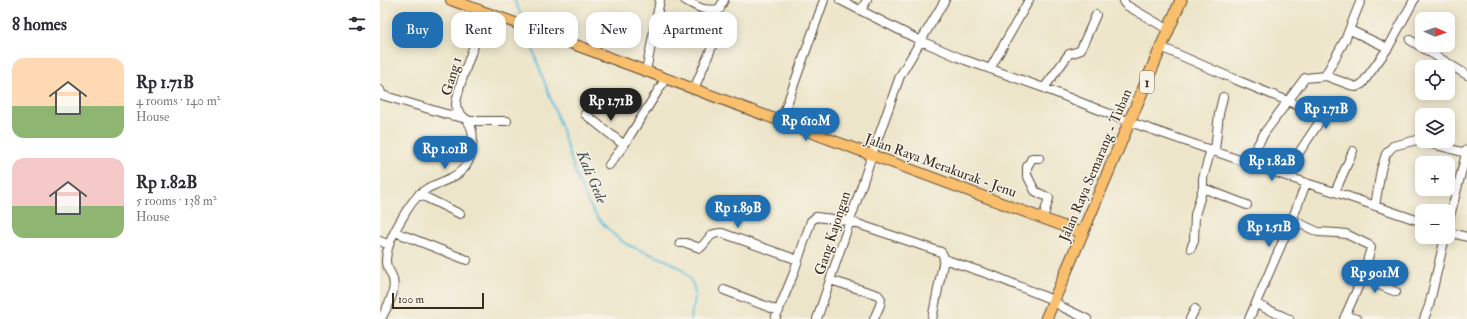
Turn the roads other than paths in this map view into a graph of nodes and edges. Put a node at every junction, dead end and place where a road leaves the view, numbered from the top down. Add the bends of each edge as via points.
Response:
1 (451, 0) edge
2 (660, 0) edge
3 (684, 0) edge
4 (724, 0) edge
5 (824, 0) edge
6 (840, 0) edge
7 (867, 0) edge
8 (945, 0) edge
9 (1029, 0) edge
10 (1124, 0) edge
11 (1181, 0) edge
12 (1362, 0) edge
13 (1414, 0) edge
14 (720, 9) junction
15 (861, 10) junction
16 (483, 12) edge
17 (1096, 15) dead end
18 (506, 19) edge
19 (1169, 30) junction
20 (1350, 30) junction
21 (1410, 40) dead end
22 (921, 41) junction
23 (1162, 46) junction
24 (472, 48) edge
25 (1388, 48) junction
26 (990, 69) junction
27 (646, 71) junction
28 (1467, 75) edge
29 (1326, 76) junction
30 (666, 78) junction
31 (1044, 88) junction
32 (694, 89) junction
33 (380, 90) edge
34 (1223, 97) dead end
35 (1288, 101) junction
36 (585, 114) dead end
37 (464, 118) junction
38 (507, 121) dead end
39 (781, 121) junction
40 (1130, 122) junction
41 (624, 145) junction
42 (1213, 150) junction
43 (1353, 151) dead end
44 (1466, 152) edge
45 (872, 155) junction
46 (1039, 158) dead end
47 (1248, 162) junction
48 (609, 166) dead end
49 (1284, 176) junction
50 (1306, 183) junction
51 (1203, 188) junction
52 (1335, 192) junction
53 (420, 194) junction
54 (1453, 204) edge
55 (1247, 205) dead end
56 (1375, 206) junction
57 (460, 214) dead end
58 (1043, 218) junction
59 (1292, 220) junction
60 (1415, 220) edge
61 (850, 221) junction
62 (395, 232) junction
63 (1082, 233) junction
64 (1455, 234) edge
65 (1467, 237) edge
66 (380, 241) edge
67 (680, 243) dead end
68 (1443, 244) edge
69 (389, 245) junction
70 (1191, 248) dead end
71 (944, 259) junction
72 (467, 260) dead end
73 (798, 260) junction
74 (1362, 278) junction
75 (830, 280) junction
76 (724, 290) dead end
77 (1396, 292) dead end
78 (1053, 300) junction
79 (1256, 304) junction
80 (1195, 309) dead end
81 (779, 311) junction
82 (1344, 317) edge
83 (381, 319) edge
84 (775, 319) edge
85 (818, 319) edge
86 (874, 319) edge
87 (932, 319) edge
88 (1046, 319) edge
89 (1087, 319) edge
90 (1190, 319) edge
91 (1249, 319) edge
92 (1289, 319) edge
93 (1357, 319) edge
94 (1424, 319) edge

1 - 16 main road, Jalan Raya Merakurak - Jenu
2 - 27 street
3 - 14 street via 703,10
4 - 14 street
5 - 39 street
6 - 15 street
7 - 15 street
8 - 22 street, Gang Kajongan
9 - 26 street
10 - 19 street via 1124,4
11 - 19 highway, Jalan Raya Semarang - Tuban / 1
12 - 20 street
13 - 25 street
14 - 32 street via 710,25 714,42
15 - 22 street
17 - 31 street via 1080,49 1069,54
18 - 27 main road, Jalan Raya Merakurak - Jenu
19 - 23 highway, Jalan Raya Semarang - Tuban / 1
20 - 25 street
20 - 29 street
21 - 28 street
22 - 26 street
22 - 45 street, Gang Kajongan via 900,76
23 - 35 street
23 - 40 highway, Jalan Raya Semarang - Tuban / 1
24 - 37 street, Gang 1 via 457,97 457,108
25 - 29 street via 1358,86
26 - 31 street
27 - 30 main road, Jalan Raya Merakurak - Jenu
29 - 35 street via 1305,78
30 - 32 main road, Jalan Raya Merakurak - Jenu
30 - 41 street
31 - 40 street
32 - 39 main road, Jalan Raya Merakurak - Jenu
33 - 37 street via 382,95
34 - 42 street
35 - 47 street via 1265,132
35 - 49 street via 1321,118
36 - 41 street
37 - 38 street via 473,121
37 - 53 street, Gang 1 via 472,134 473,147 470,159 458,174
39 - 45 main road, Jalan Raya Merakurak - Jenu
40 - 42 street
40 - 63 highway, Jalan Raya Semarang - Tuban / 1
41 - 48 street
42 - 47 street
42 - 51 street via 1203,178
43 - 52 street
44 - 54 street
44 - 56 street via 1416,140 1394,146 1386,154
45 - 58 main road, Jalan Raya Merakurak - Jenu
45 - 61 street, Gang Kajongan
46 - 58 street via 1032,158 1026,172 1035,191 1049,198
47 - 49 street
49 - 50 street
50 - 52 street
50 - 59 street
51 - 55 street
51 - 70 street via 1195,215 1194,241
52 - 56 street
53 - 57 street
53 - 62 street, Gang 1
56 - 60 street
58 - 63 main road, Jalan Raya Merakurak - Jenu
59 - 74 street via 1318,232 1346,234 1369,245 1372,250
59 - 79 street
61 - 71 street via 941,252
61 - 73 street via 813,218
61 - 75 street, Gang Kajongan
62 - 69 street, Gang 1
62 - 72 street
63 - 78 highway, Jalan Raya Semarang - Tuban / 1
64 - 65 street
66 - 69 street
67 - 73 street via 700,248 711,235 722,233
68 - 94 street
69 - 83 street, Gang 1 via 386,263 394,285
71 - 78 street
71 - 87 street
73 - 81 street
74 - 77 street
74 - 82 street
75 - 85 street, Gang Kajongan
75 - 86 street via 878,295 881,299 880,305
76 - 81 street
78 - 88 highway, Jalan Raya Semarang - Tuban / 1
78 - 89 street
79 - 91 street
79 - 92 street
80 - 90 street
81 - 84 street
82 - 93 street

